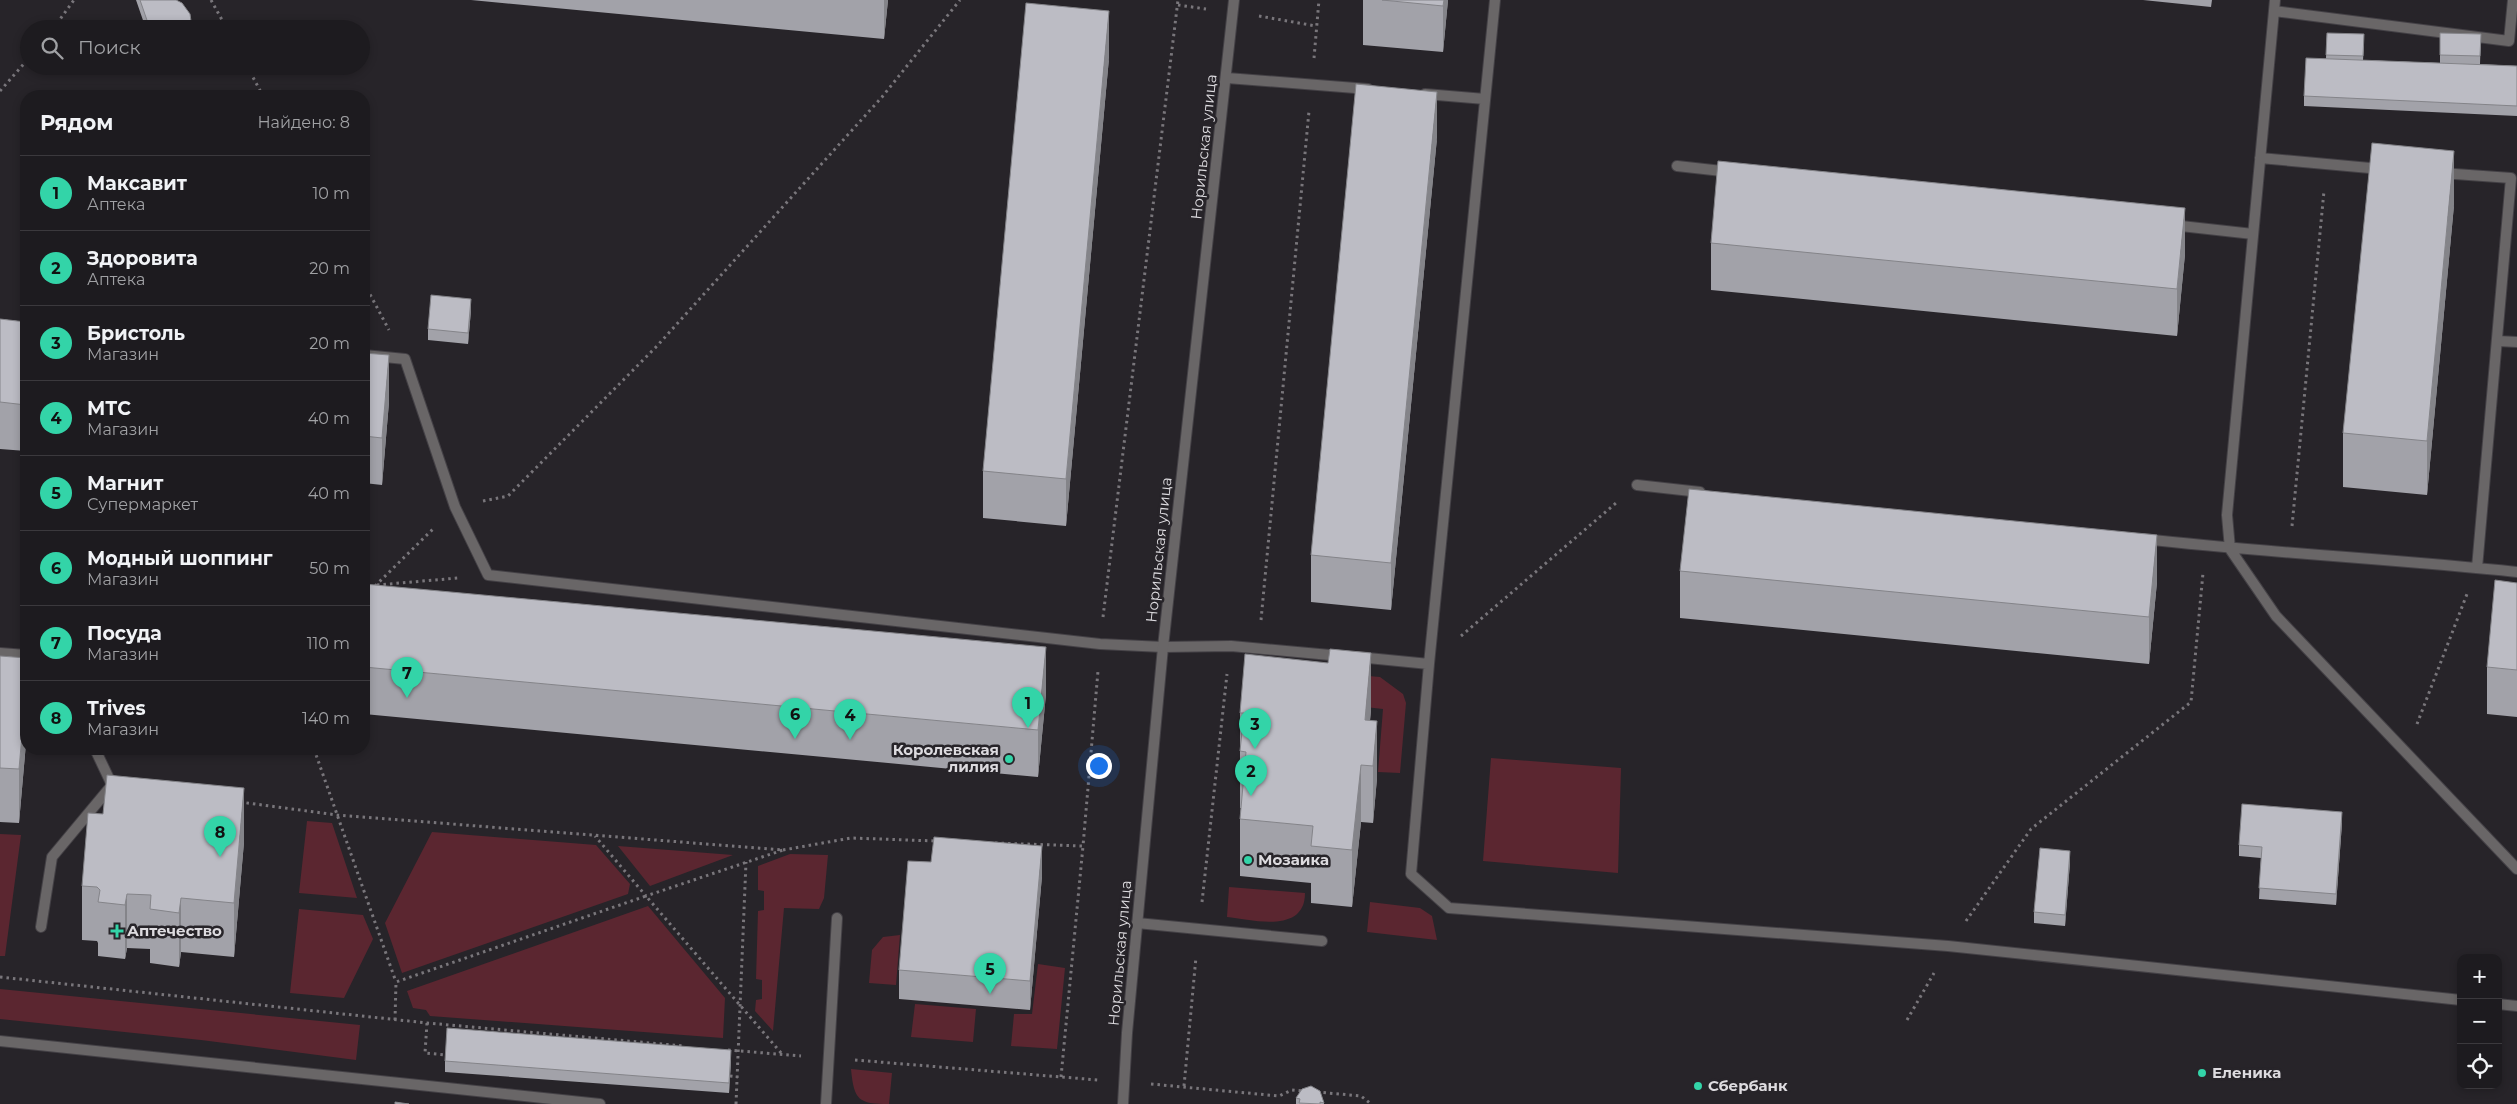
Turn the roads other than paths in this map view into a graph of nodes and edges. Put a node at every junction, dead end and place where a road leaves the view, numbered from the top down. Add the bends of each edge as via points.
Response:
1 (1234, 0) edge
2 (1495, 0) edge
3 (2513, 0) edge
4 (2274, 5) edge
5 (1227, 78) junction
6 (1379, 90) edge
7 (1418, 93) edge
8 (1485, 98) junction
9 (2260, 158) junction
10 (1676, 166) dead end
11 (2395, 170) edge
12 (2434, 172) edge
13 (1745, 174) edge
14 (2514, 176) edge
15 (2165, 224) edge
16 (2253, 234) junction
17 (2498, 341) junction
18 (2517, 342) edge
19 (370, 356) edge
20 (1637, 485) road end
21 (1715, 493) edge
22 (2137, 539) edge
23 (2230, 549) junction
24 (2477, 568) junction
25 (2517, 572) edge
26 (1163, 647) junction
27 (0, 654) edge
28 (20, 655) edge
29 (1429, 664) junction
30 (97, 755) edge
31 (2517, 869) edge
32 (837, 918) dead end
33 (1137, 923) junction
34 (41, 927) dead end
35 (1322, 942) dead end
36 (2457, 1000) edge
37 (2502, 1004) edge
38 (2517, 1006) edge
39 (0, 1041) edge
40 (600, 1104) edge
41 (826, 1104) edge
42 (1123, 1104) edge

1 - 5 street, Норильская улица
2 - 8 street
3 - 4 street via 2509,41
4 - 9 street
5 - 6 street
5 - 26 street, Норильская улица
7 - 8 street
8 - 29 street
9 - 11 street
9 - 16 street
10 - 13 street
12 - 14 street
14 - 17 street
15 - 16 street
16 - 23 street via 2227,515
17 - 18 street
17 - 24 street
19 - 26 street via 405,359 455,507 488,575 1100,644
20 - 21 street
22 - 23 street
23 - 24 street
23 - 31 street via 2276,616
24 - 25 street
26 - 29 street via 1230,646
26 - 33 street, Норильская улица
27 - 28 street
29 - 36 street via 1412,874 1449,908 1948,946
30 - 34 street via 112,785 52,857
32 - 41 street
33 - 35 street
33 - 42 street, Норильская улица
37 - 38 street
39 - 40 street

